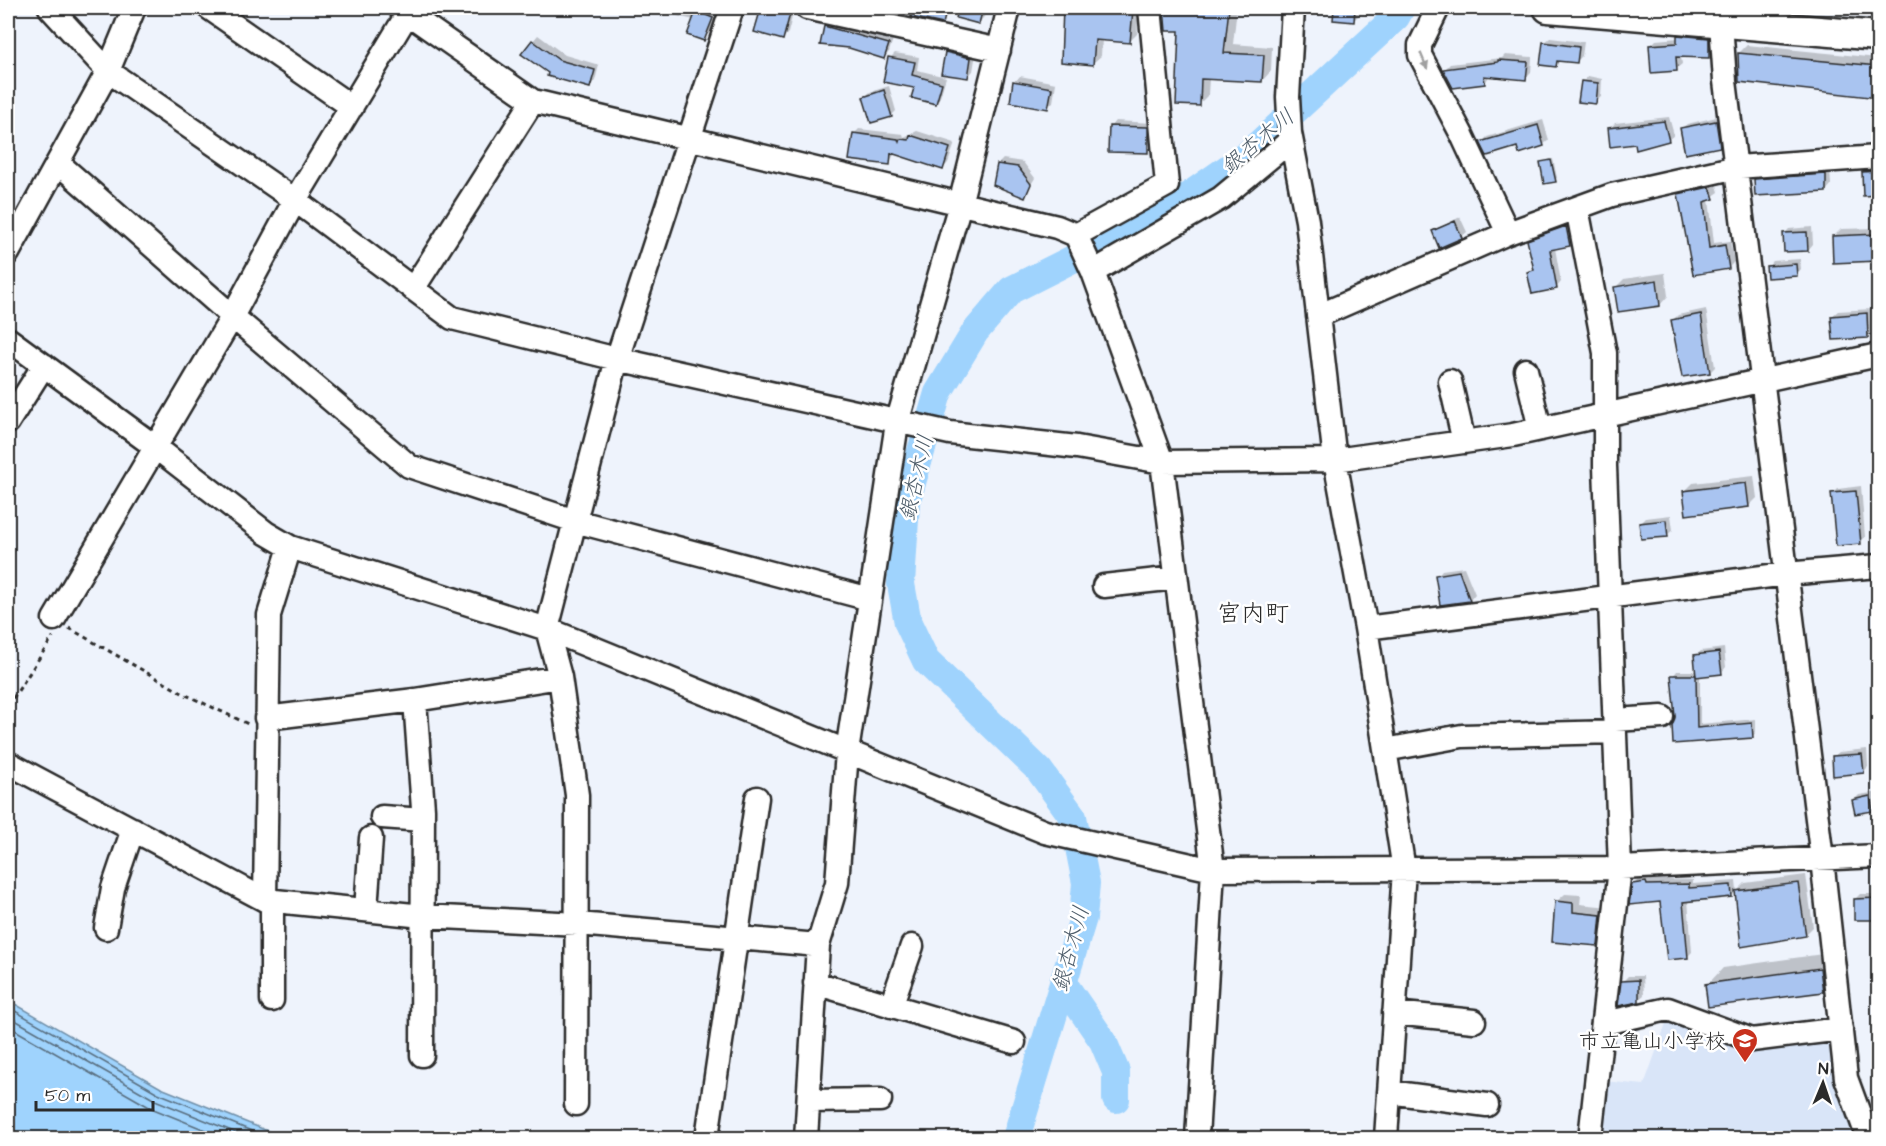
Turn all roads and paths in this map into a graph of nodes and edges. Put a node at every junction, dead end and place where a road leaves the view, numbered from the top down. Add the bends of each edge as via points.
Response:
1 (50, 8) edge
2 (134, 8) edge
3 (209, 8) edge
4 (732, 8) edge
5 (807, 8) edge
6 (1009, 8) edge
7 (1150, 8) edge
8 (1293, 8) edge
9 (1438, 8) edge
10 (1548, 8) edge
11 (406, 9) edge
12 (1720, 15) edge
13 (1878, 36) edge
14 (999, 50) junction
15 (108, 71) junction
16 (533, 101) junction
17 (351, 107) junction
18 (1291, 136) junction
19 (688, 139) junction
20 (1878, 157) edge
21 (57, 163) junction
22 (1737, 166) junction
23 (295, 200) junction
24 (960, 204) junction
25 (1577, 208) junction
26 (1508, 233) junction
27 (1076, 236) junction
28 (8, 253) edge
29 (1093, 272) junction
30 (413, 289) junction
31 (232, 316) junction
32 (1318, 316) junction
33 (8, 339) edge
34 (1878, 355) edge
35 (618, 359) junction
36 (44, 365) junction
37 (1526, 370) dead end
38 (1450, 381) dead end
39 (1762, 381) junction
40 (1604, 413) junction
41 (8, 422) edge
42 (897, 423) junction
43 (1540, 429) junction
44 (1464, 442) junction
45 (154, 446) junction
46 (1335, 460) junction
47 (1162, 462) junction
48 (575, 521) junction
49 (290, 547) junction
50 (1878, 566) edge
51 (1786, 574) junction
52 (1176, 578) junction
53 (1104, 586) dead end
54 (1611, 597) junction
55 (870, 599) junction
56 (58, 621) junction
57 (1366, 628) junction
58 (547, 629) junction
59 (560, 677) junction
60 (415, 700) junction
61 (8, 706) edge
62 (1662, 717) dead end
63 (267, 725) junction
64 (1615, 726) junction
65 (1385, 750) junction
66 (847, 752) junction
67 (8, 763) edge
68 (757, 798) dead end
69 (382, 817) dead end
70 (423, 820) junction
71 (133, 829) junction
72 (371, 838) dead end
73 (1878, 856) edge
74 (1822, 859) junction
75 (1620, 868) junction
76 (1213, 870) junction
77 (1404, 870) junction
78 (268, 900) junction
79 (366, 910) junction
80 (423, 916) junction
81 (578, 924) junction
82 (106, 928) dead end
83 (736, 938) junction
84 (818, 945) junction
85 (912, 946) dead end
86 (815, 983) junction
87 (272, 1000) dead end
88 (891, 1006) junction
89 (1394, 1013) junction
90 (1474, 1021) dead end
91 (1605, 1023) junction
92 (1841, 1029) junction
93 (1014, 1042) dead end
94 (422, 1055) dead end
95 (1389, 1092) junction
96 (880, 1100) dead end
97 (809, 1101) junction
98 (576, 1104) dead end
99 (1487, 1105) dead end
100 (707, 1137) dead end
101 (806, 1138) edge
102 (1197, 1138) edge
103 (1386, 1138) edge
104 (1590, 1138) edge
105 (1868, 1138) edge

1 - 15 street
2 - 15 street
3 - 17 street
4 - 19 street
5 - 14 street
6 - 14 street
7 - 27 street via 1167,185
8 - 18 street via 1288,97
9 -> 26 street via 1420,45 1420,55
10 - 12 main road
11 - 16 street
11 - 17 street
12 - 13 main road
12 - 22 street
14 - 24 street
15 - 21 street
15 - 23 street
16 - 19 street
16 - 30 street
17 - 23 street
18 - 29 street via 1221,198
18 - 32 street via 1307,221
19 - 24 street
19 - 35 street
20 - 22 street
21 - 28 street
21 - 31 street
22 - 25 street via 1612,195
22 - 39 street
23 - 30 street
23 - 31 street
24 - 27 street via 1057,227
24 - 42 street
25 - 26 street
25 - 40 street via 1605,353
26 - 32 street
27 - 29 street
29 - 47 street
30 - 35 street via 452,318
31 - 45 street
31 - 48 street via 409,466
32 - 46 street
33 - 36 street
34 - 39 street
35 - 42 street
35 - 48 street
36 - 41 street
36 - 45 street
37 - 43 street
38 - 44 street
39 - 40 street
39 - 51 street
40 - 43 street
40 - 54 street
42 - 47 street
42 - 55 street
43 - 44 street
44 - 46 street
45 - 49 street via 266,533
45 - 56 street
46 - 47 street
46 - 57 street
47 - 52 street
48 - 55 street
48 - 58 street
49 - 58 street
49 - 63 street via 269,615
50 - 51 street
51 - 54 street
51 - 74 street
52 - 53 street
52 - 76 street
54 - 57 street
54 - 64 street
55 - 66 street
56 - 61 path
56 - 63 path via 184,694
57 - 65 street
58 - 59 street
58 - 66 street
59 - 60 street
59 - 81 street via 578,795
60 - 63 street
60 - 70 street
62 - 64 street
63 - 78 street
64 - 65 street via 1462,736
64 - 75 street
65 - 77 street
66 - 76 street via 1046,832
66 - 84 street via 837,883
67 - 71 street
68 - 83 street
69 - 70 street
70 - 80 street
71 - 78 street
71 - 82 street
72 - 79 street
73 - 74 street
74 - 75 street
74 - 92 street
75 - 77 street
75 - 91 street
76 - 77 street
76 - 102 street
77 - 89 street
78 - 79 street
78 - 87 street
79 - 80 street
80 - 81 street
80 - 94 street via 432,957
81 - 83 street
81 - 98 street
83 - 84 street
83 - 100 street
84 - 86 street
85 - 88 street
86 - 88 street
86 - 97 street
88 - 93 street
89 - 90 street
89 - 95 street
91 - 92 street via 1668,1009 1752,1040
91 - 104 street
92 - 105 street via 1846,1078
95 - 99 street
95 - 103 street
96 - 97 street
97 - 101 street

